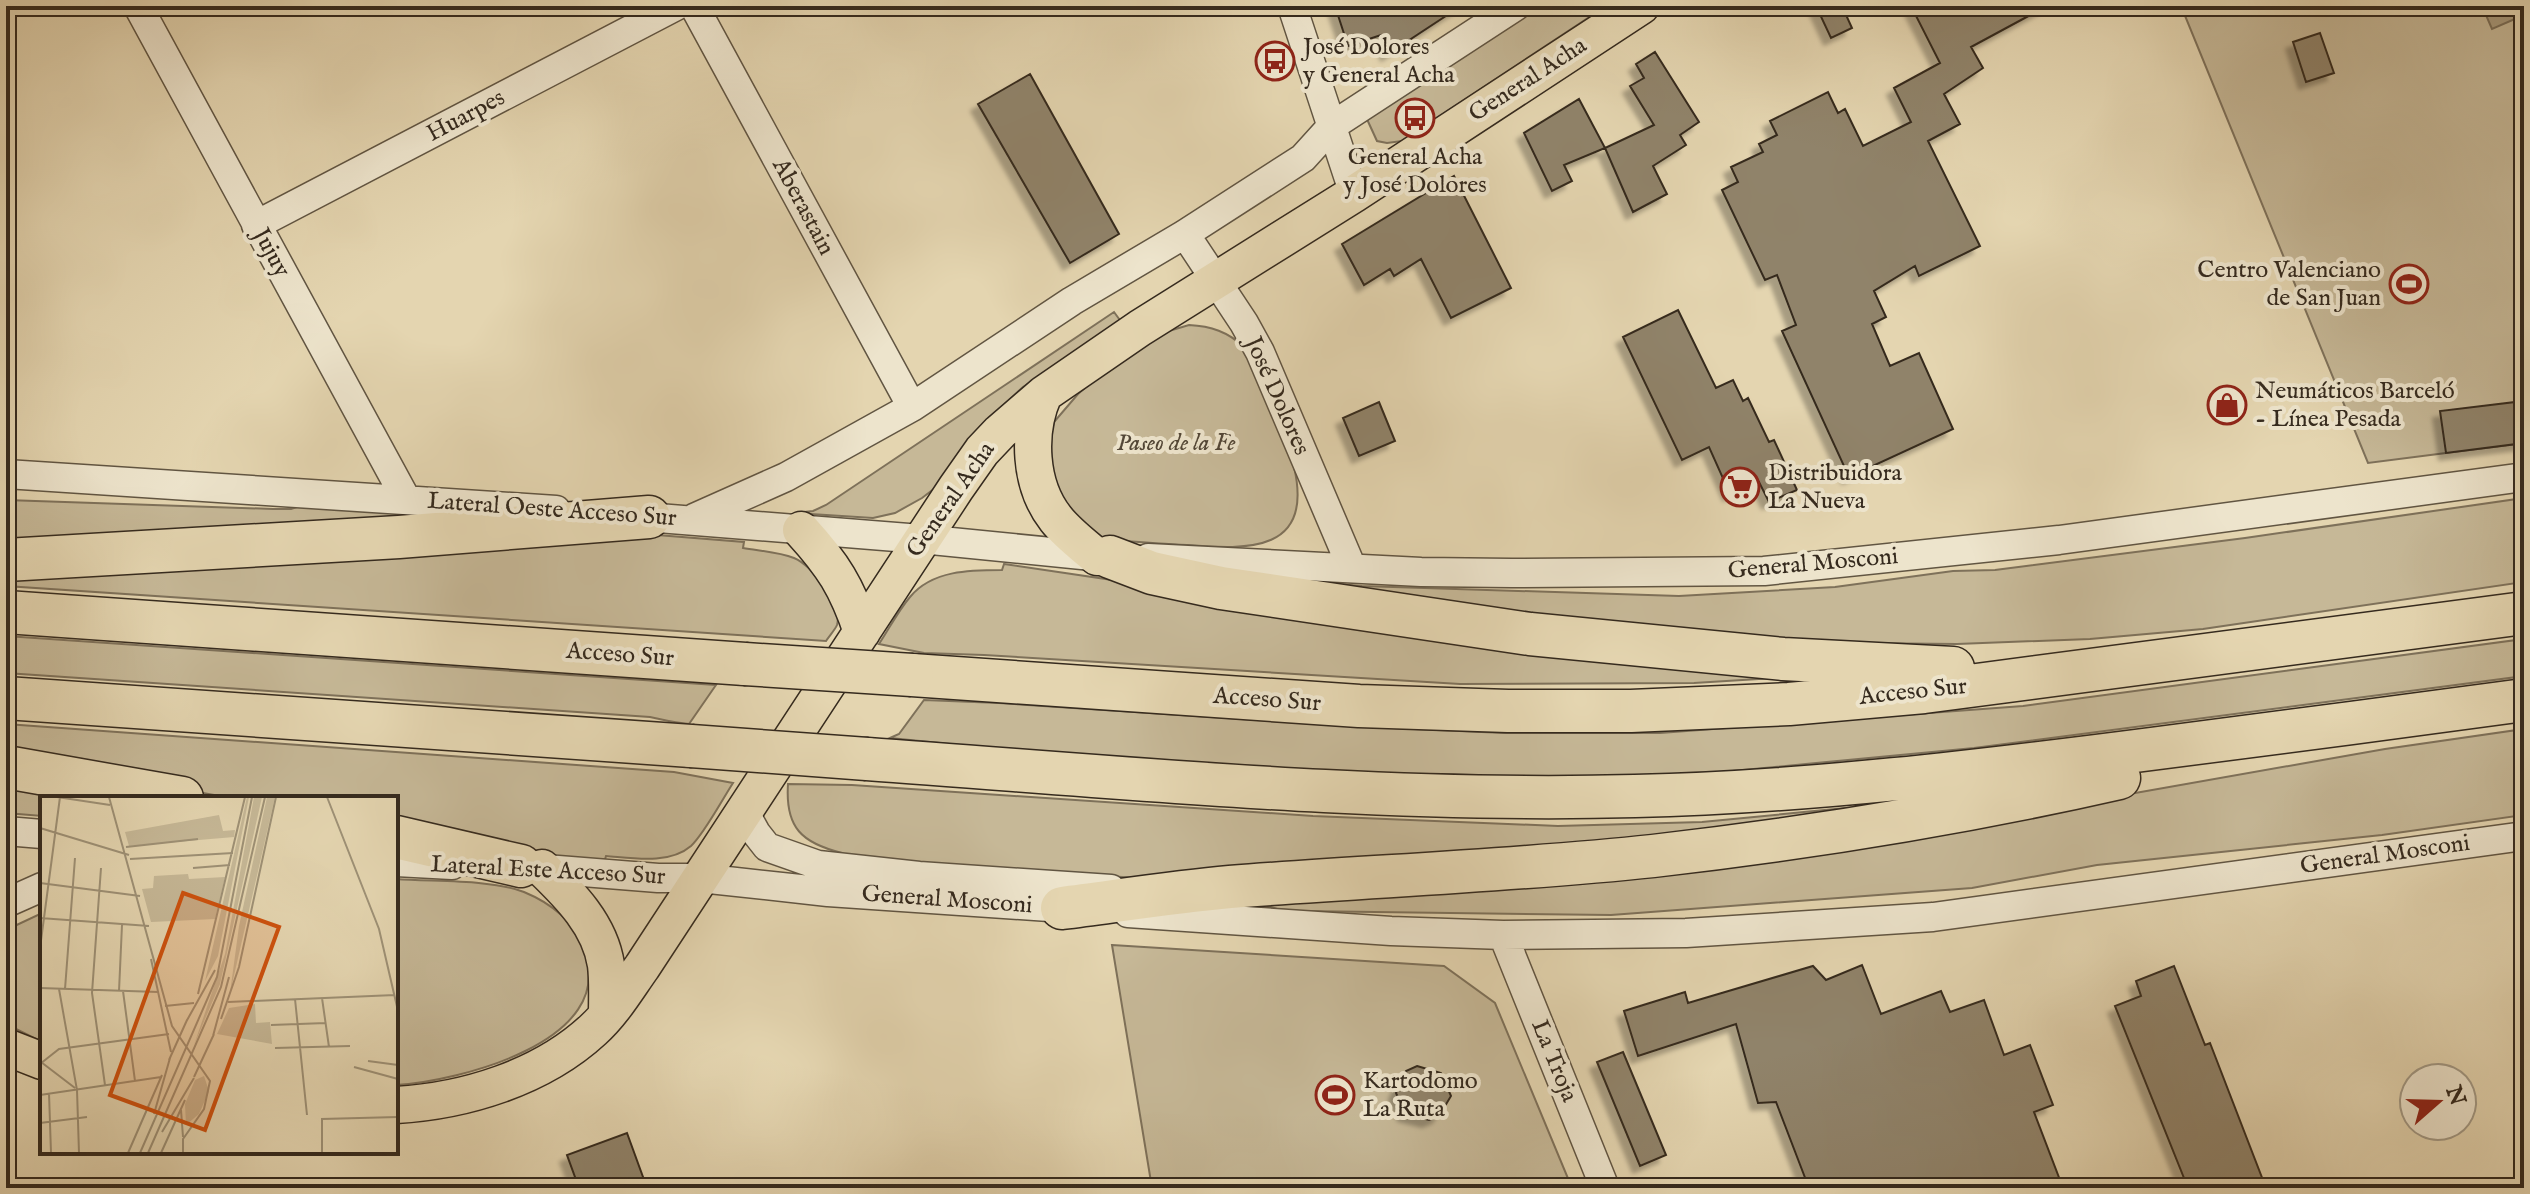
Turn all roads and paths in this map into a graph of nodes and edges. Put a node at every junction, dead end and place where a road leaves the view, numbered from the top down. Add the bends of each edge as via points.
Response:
1 (138, 6) edge
2 (676, 6) edge
3 (694, 6) edge
4 (1292, 6) edge
5 (1516, 6) edge
6 (1641, 6) edge
7 (1332, 126) junction
8 (1354, 194) junction
9 (256, 225) junction
10 (1185, 234) junction
11 (1215, 280) junction
12 (1044, 394) junction
13 (912, 407) junction
14 (6, 474) edge
15 (2524, 477) edge
16 (406, 499) junction
17 (669, 519) junction
18 (801, 530) junction
19 (921, 539) junction
20 (1104, 557) junction
21 (6, 560) edge
22 (1352, 568) junction
23 (6, 612) edge
24 (2524, 613) edge
25 (862, 632) junction
26 (2111, 669) junction
27 (6, 698) edge
28 (2524, 700) edge
29 (2381, 720) junction
30 (6, 767) edge
31 (171, 796) edge
32 (744, 811) junction
33 (6, 831) edge
34 (40, 834) edge
35 (2524, 836) edge
36 (398, 837) edge
37 (767, 847) junction
38 (398, 862) edge
39 (531, 867) junction
40 (700, 878) junction
41 (40, 888) edge
42 (828, 892) junction
43 (1148, 898) junction
44 (6, 903) edge
45 (1062, 908) junction
46 (1195, 917) junction
47 (1503, 935) junction
48 (607, 1015) junction
49 (6, 1047) edge
50 (40, 1060) edge
51 (398, 1105) edge
52 (1605, 1188) edge

1 - 9 street, Jujuy
2 - 9 street, Huarpes
3 - 13 street, Aberastain
4 - 7 street
5 - 7 street
6 - 8 main road, General Acha
7 - 8 street
7 - 10 street via 1303,158
8 - 11 main road, General Acha
9 - 16 street, Jujuy
10 - 11 street, José Dolores
10 - 13 street
11 - 12 main road, General Acha
11 - 22 street, José Dolores via 1260,352
12 - 19 main road, General Acha via 982,451
12 - 20 main road via 1037,410 1033,463 1045,503 1056,519
13 - 17 street via 786,477
14 - 16 street, Lateral Oeste Acceso Sur
15 - 22 street, General Mosconi via 2059,540 1778,570 1543,574
16 - 17 street, Lateral Oeste Acceso Sur
17 - 18 street, Lateral Oeste Acceso Sur
17 - 21 highway
18 - 19 street, Lateral Oeste Acceso Sur
18 - 25 main road via 835,569
19 - 20 street, Lateral Oeste Acceso Sur
19 - 25 main road, General Acha
20 - 22 street, General Mosconi
20 - 26 highway via 1221,588 1586,641 1856,663
23 - 26 highway, Acceso Sur, bridge via 1333,705 1589,713 1804,703
24 - 26 highway, Acceso Sur
25 - 32 main road, General Acha
27 - 29 highway, bridge via 1327,791 1501,796 1789,788
28 - 29 highway
29 - 43 highway via 2076,788 1834,833 1651,856
30 - 31 highway
32 - 37 street
32 - 40 main road, General Acha
33 - 34 street
35 - 47 street, General Mosconi via 1933,917 1686,933
36 - 39 highway
37 - 42 street
37 - 43 street, General Mosconi via 832,867 1097,887
38 - 39 street, Lateral Este Acceso Sur
39 - 40 street, Lateral Este Acceso Sur
39 - 48 main road via 564,889 594,931 606,965
40 - 42 street, General Mosconi
40 - 48 main road, General Acha
41 - 44 street
42 - 45 street, General Mosconi
43 - 45 highway
43 - 46 street, General Mosconi
45 - 46 street, General Mosconi
46 - 47 street, General Mosconi
47 - 52 street, La Troja
48 - 51 main road, General Acha via 576,1045 522,1076 424,1104
49 - 50 main road

